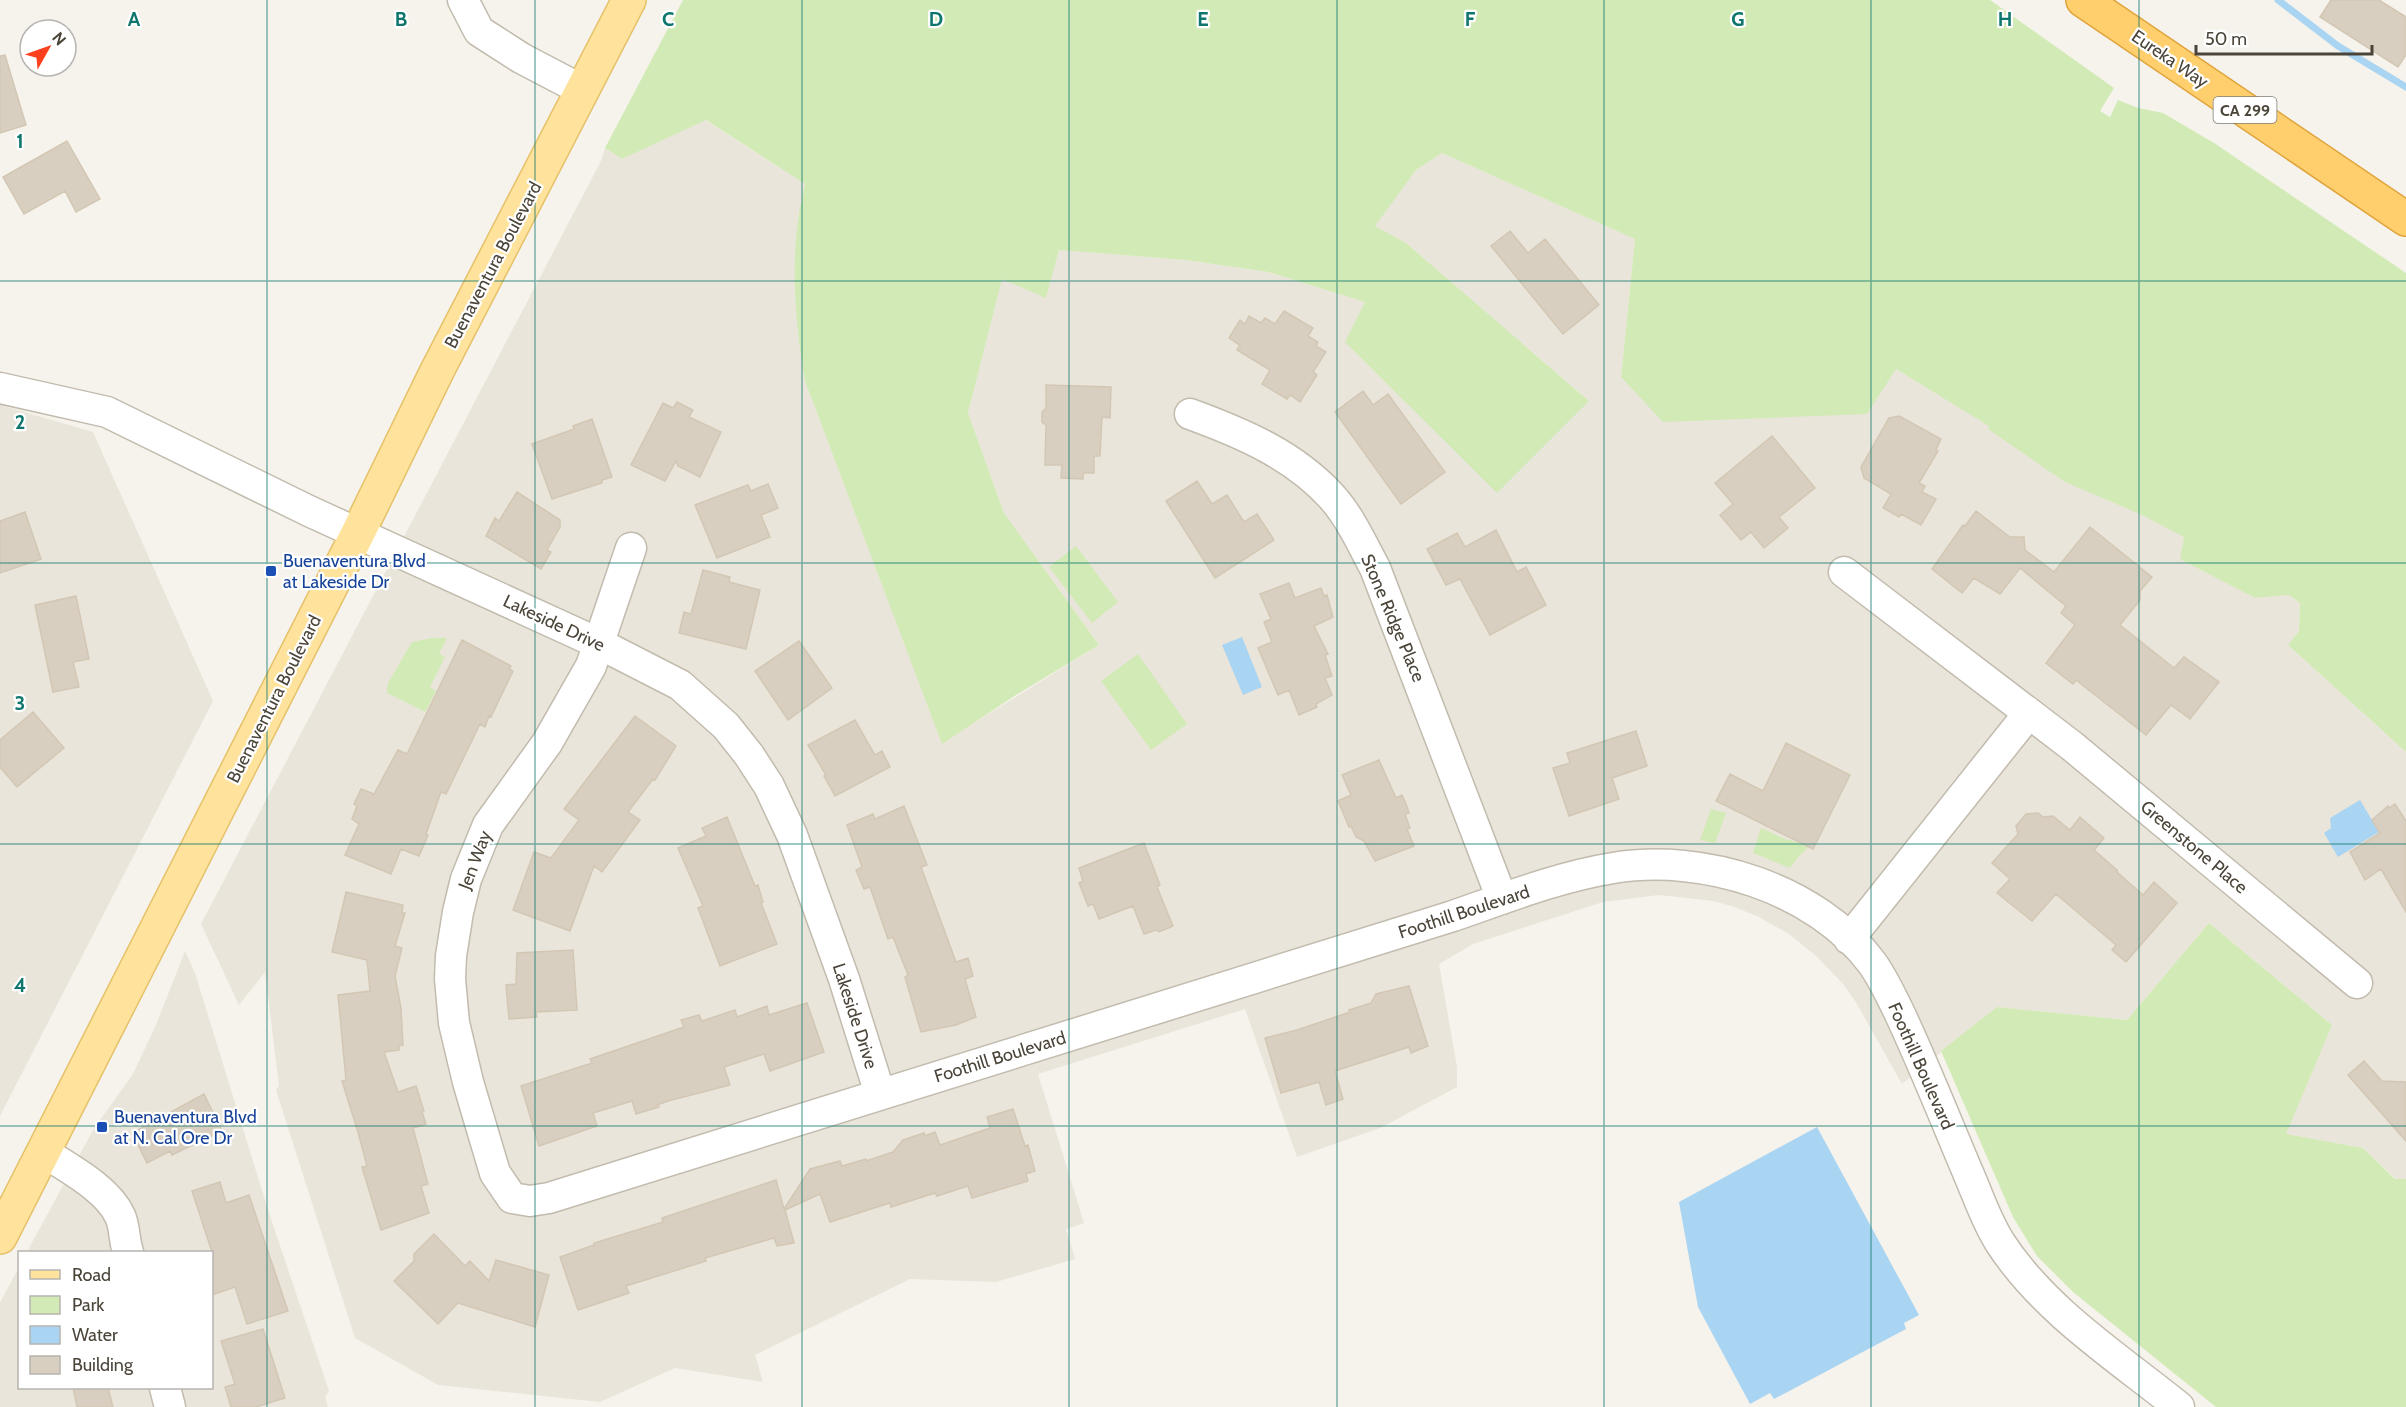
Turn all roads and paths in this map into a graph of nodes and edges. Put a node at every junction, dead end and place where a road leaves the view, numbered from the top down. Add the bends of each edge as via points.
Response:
1 (463, 0) edge
2 (629, 0) edge
3 (2083, 0) edge
4 (582, 90) junction
5 (2406, 219) edge
6 (0, 388) edge
7 (1190, 414) dead end
8 (358, 533) junction
9 (631, 548) dead end
10 (1844, 572) dead end
11 (600, 644) junction
12 (2029, 713) junction
13 (1502, 899) junction
14 (1849, 939) junction
15 (2357, 983) dead end
16 (880, 1094) junction
17 (45, 1152) junction
18 (512, 1198) joint
19 (0, 1237) edge
20 (128, 1251) edge
21 (165, 1389) edge
22 (170, 1407) edge
23 (2179, 1407) edge

1 - 4 street via 479,31
2 - 4 main road, Buenaventura Boulevard
3 - 5 highway, Eureka Way / CA 299
4 - 8 main road, Buenaventura Boulevard
6 - 8 street, Lakeside Drive via 107,412
7 - 13 street, Stone Ridge Place via 1231,429 1296,465 1333,498 1355,532 1375,568
8 - 11 street, Lakeside Drive
8 - 17 main road, Buenaventura Boulevard
9 - 11 street, Jen Way
10 - 12 street, Greenstone Place
11 - 16 street, Lakeside Drive via 680,685 702,703 726,726 769,786 792,835 844,979
11 - 18 street, Jen Way via 547,743 488,825 465,879 451,956 454,1023 468,1082 495,1173
12 - 14 street
12 - 15 street, Greenstone Place
13 - 14 street, Foothill Boulevard via 1614,868 1685,864 1722,871 1778,892 1828,921
13 - 16 street, Foothill Boulevard
14 - 23 street, Foothill Boulevard via 1873,963 1893,1001 1993,1231 2019,1270 2043,1296
16 - 18 street, Foothill Boulevard via 549,1198
17 - 19 main road, Buenaventura Boulevard
17 - 20 street via 114,1206 121,1217
21 - 22 street

